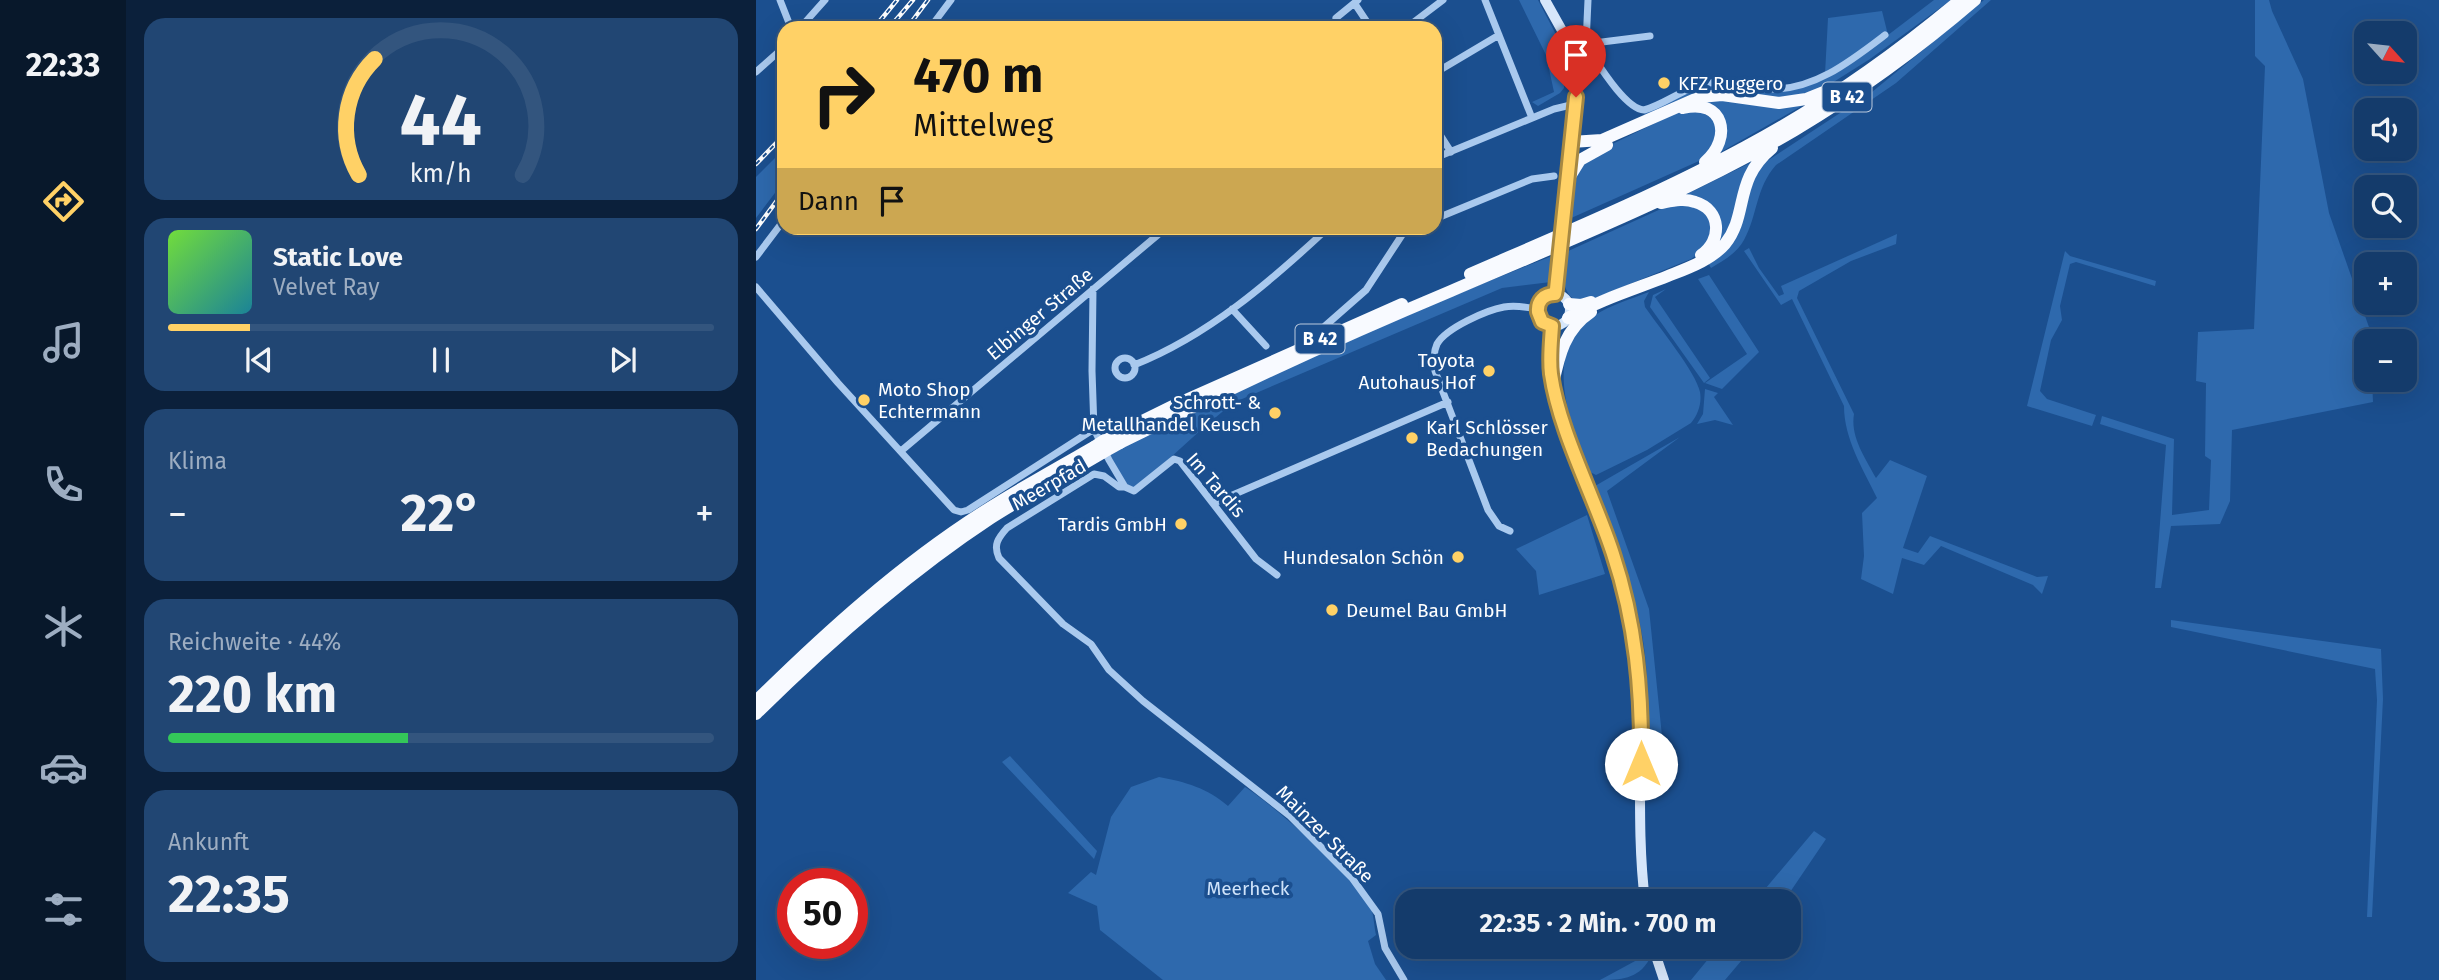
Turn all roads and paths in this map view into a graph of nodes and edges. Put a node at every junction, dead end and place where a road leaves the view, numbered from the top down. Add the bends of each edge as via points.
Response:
1 (780, 0) edge
2 (825, 0) edge
3 (951, 0) edge
4 (1443, 0) edge
5 (1485, 0) edge
6 (1545, 0) edge
7 (1588, 0) edge
8 (1960, 0) edge
9 (1975, 0) edge
10 (1357, 2) edge
11 (1336, 18) dead end
12 (788, 21) edge
13 (806, 21) edge
14 (935, 21) edge
15 (1367, 21) edge
16 (1415, 21) edge
17 (1499, 35) junction
18 (1650, 36) dead end
19 (1885, 36) dead end
20 (1586, 45) junction
21 (777, 53) edge
22 (1576, 54) junction
23 (1442, 70) edge
24 (756, 72) edge
25 (1857, 79) junction
26 (1575, 104) junction
27 (1532, 118) junction
28 (1795, 130) junction
29 (1442, 138) edge
30 (1571, 147) junction
31 (1451, 152) junction
32 (1589, 153) junction
33 (1442, 155) edge
34 (1554, 176) dead end
35 (1687, 177) junction
36 (1567, 181) junction
37 (1647, 205) junction
38 (1442, 216) edge
39 (777, 229) edge
40 (1158, 235) edge
41 (1320, 235) edge
42 (1398, 235) edge
43 (756, 257) edge
44 (756, 287) edge
45 (1093, 289) junction
46 (1555, 294) junction
47 (1612, 298) junction
48 (1569, 304) junction
49 (1232, 309) junction
50 (1537, 309) junction
51 (1568, 318) junction
52 (1325, 326) dead end
53 (1552, 326) junction
54 (1266, 346) dead end
55 (1134, 365) dead end
56 (1553, 384) junction
57 (1448, 402) junction
58 (1094, 429) junction
59 (1098, 450) junction
60 (901, 451) junction
61 (1125, 486) junction
62 (1214, 503) junction
63 (1510, 531) dead end
64 (1277, 575) dead end
65 (756, 701) edge
66 (756, 714) edge
67 (1223, 761) joint
68 (1644, 889) edge
69 (1657, 959) edge
70 (1404, 980) edge
71 (1664, 980) edge

1 - 12 street
2 - 13 street
3 - 14 street
4 - 16 street
5 - 17 street
6 - 22 main road
7 - 20 street
8 - 25 highway, B 42
9 - 28 highway, B 42 via 1898,62
10 - 11 street
10 - 15 street
17 - 23 street
17 - 27 street
18 - 20 street
19 - 20 street via 1811,82 1784,90 1706,83 1644,110 1624,98
20 - 22 street
21 - 24 street
22 - 26 main road
25 - 30 highway via 1798,101 1700,97 1602,140
25 - 35 highway, B 42
26 - 27 street
26 - 30 main road
27 - 31 street
28 - 37 highway, B 42
28 - 47 highway via 1752,170 1734,229 1719,249 1689,267
29 - 31 street
30 - 32 highway
30 - 36 main road
31 - 33 street
32 - 35 highway via 1683,108 1703,107 1719,119 1722,138 1715,153
32 - 36 highway
34 - 38 street via 1532,179
35 - 59 highway, B 42, bridge via 1213,387 1106,439
36 - 46 main road, bridge
37 - 48 highway via 1684,200 1701,204 1715,219 1713,242 1681,266 1587,304
37 - 59 highway, B 42, bridge
39 - 43 street
40 - 45 street, Elbinger Straße
41 - 49 street
42 - 52 street via 1366,290
44 - 60 street, Meerpfad
45 - 58 street
45 - 60 street, Elbinger Straße
46 - 48 main road
46 - 50 main road via 1543,298
47 - 51 highway
47 - 56 highway via 1568,334
48 - 51 main road
49 - 54 street
49 - 55 street via 1193,336
50 - 53 main road via 1540,319
50 - 57 street via 1508,306 1448,332 1433,356
51 - 53 main road
53 - 56 main road
56 - 68 main road via 1630,609 1639,672
57 - 62 street
57 - 63 street via 1488,510 1499,526
58 - 60 street, Meerpfad via 961,512 954,510
58 - 61 street, Meerpfad
59 - 65 highway, B 42 via 982,513 901,571
59 - 66 highway, B 42 via 991,518 906,580
61 - 62 street, Im Tardis via 1134,491 1174,459
61 - 67 street, Meerpfad via 1094,474 1007,528 998,538 997,554 1063,624 1091,644 1109,670
62 - 64 street, Im Tardis via 1256,559
67 - 70 street, Mainzer Straße via 1290,816 1352,878 1378,914 1385,948
69 - 71 main road

